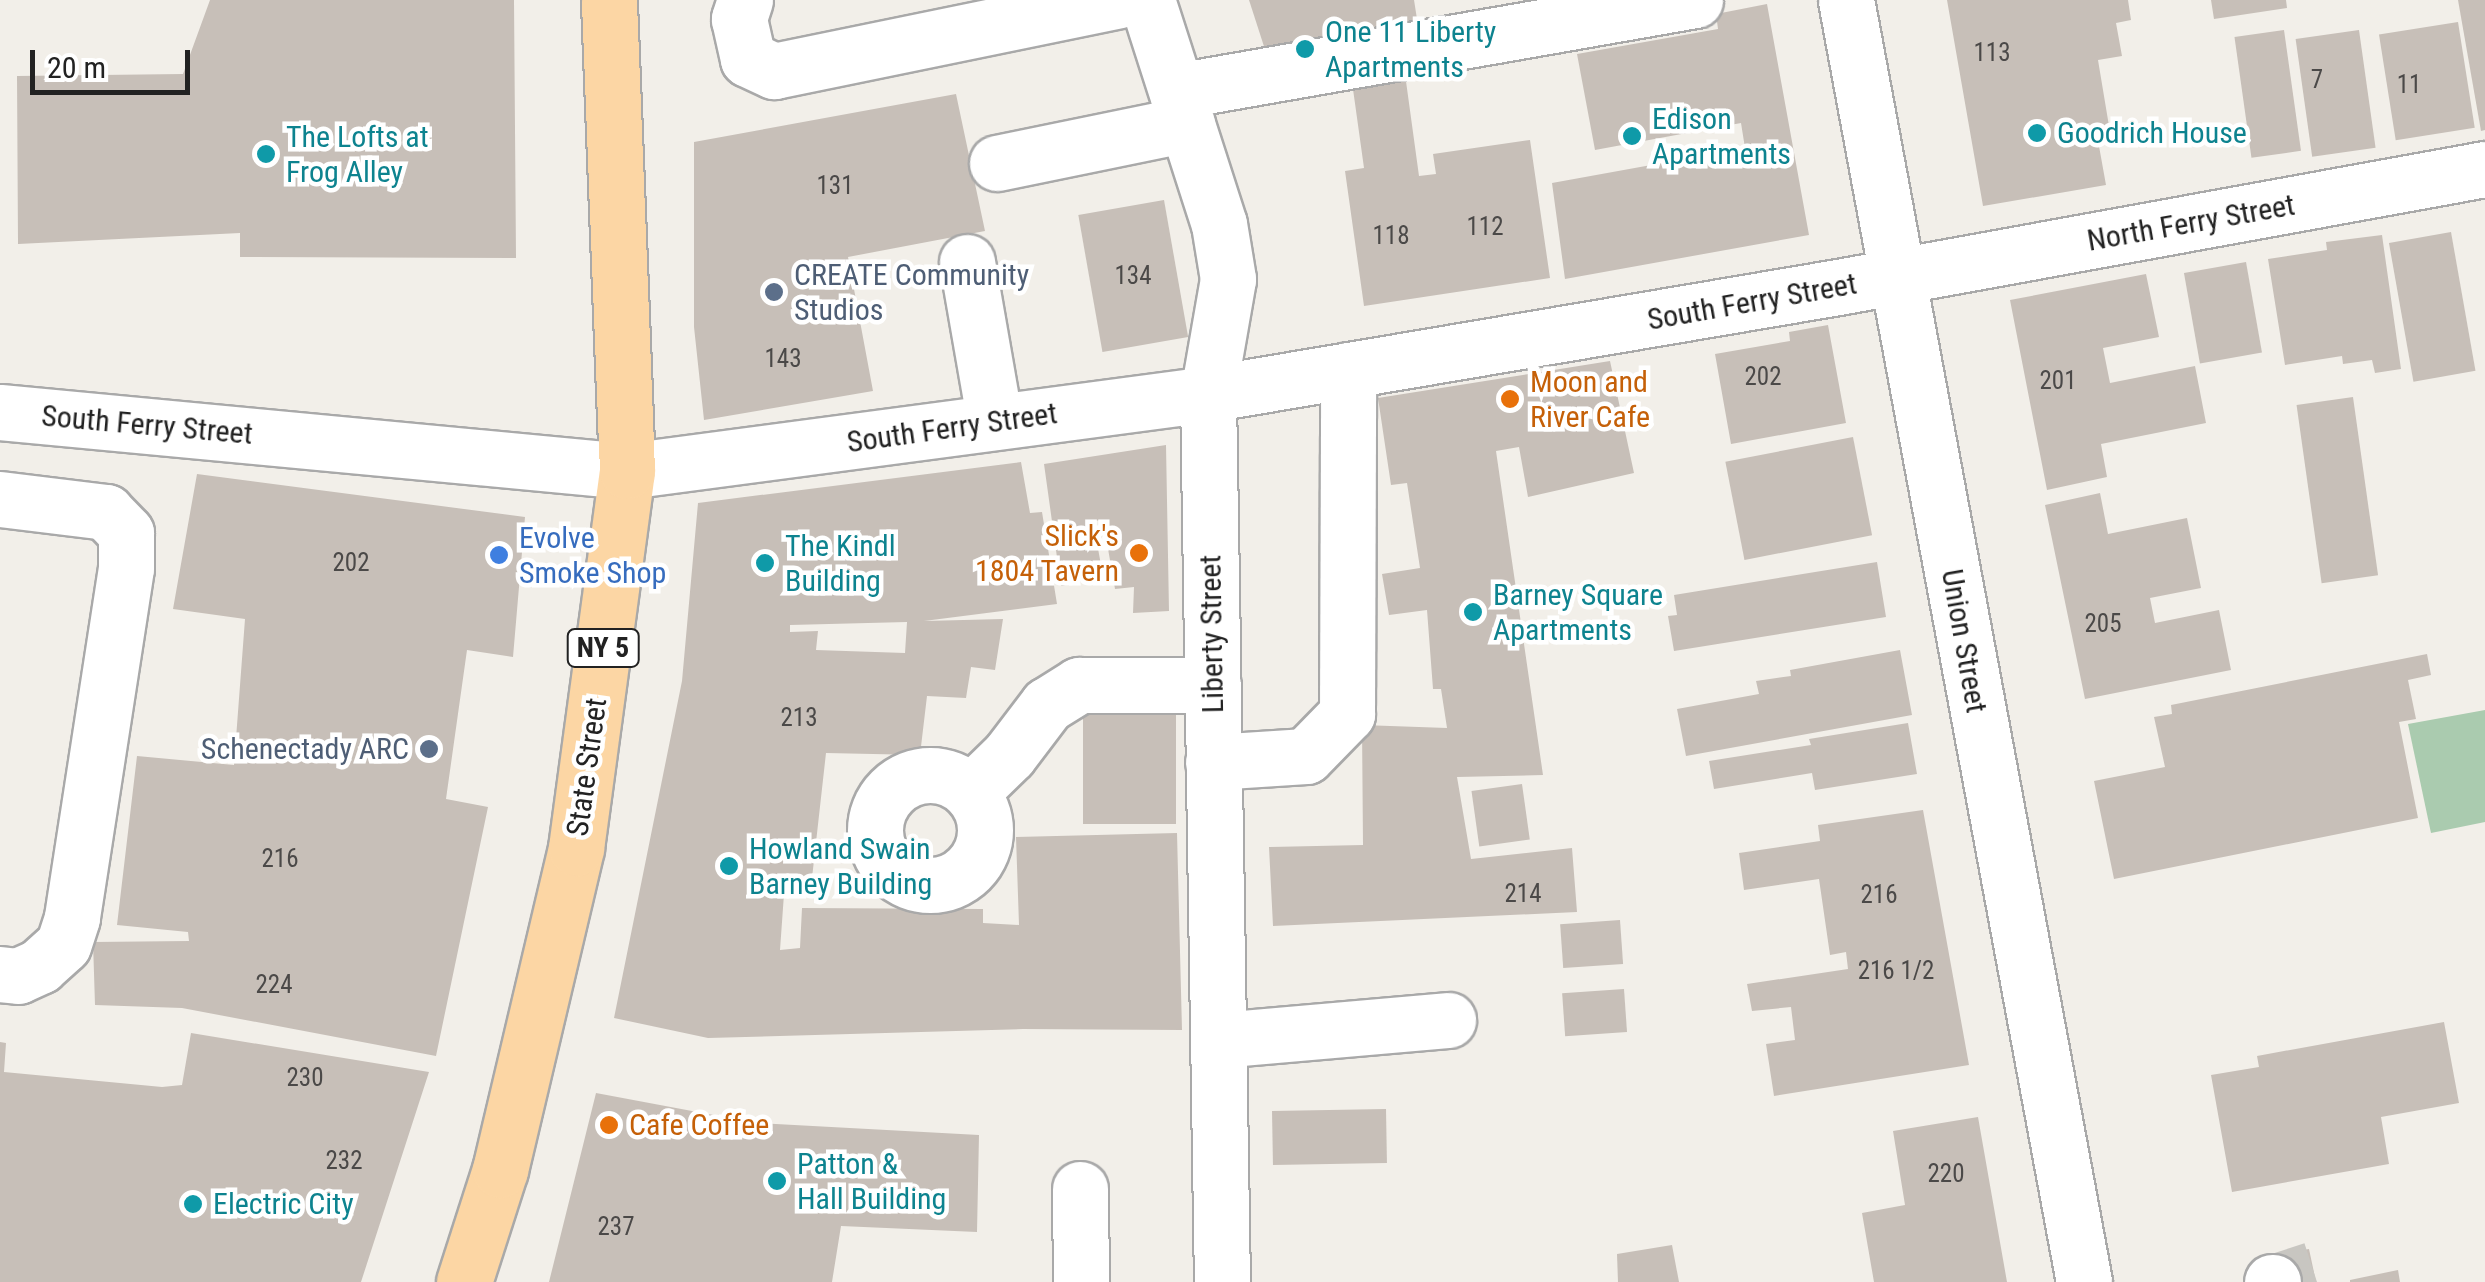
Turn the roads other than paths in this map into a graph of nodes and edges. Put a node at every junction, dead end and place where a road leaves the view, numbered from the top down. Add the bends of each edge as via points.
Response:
1 (608, 0) edge
2 (746, 0) edge
3 (1119, 0) edge
4 (1147, 0) edge
5 (1695, 0) edge
6 (1846, 0) edge
7 (1182, 107) junction
8 (997, 163) dead end
9 (2485, 169) edge
10 (967, 262) dead end
11 (1897, 276) junction
12 (1348, 370) junction
13 (1208, 394) junction
14 (0, 412) edge
15 (995, 422) junction
16 (628, 472) junction
17 (0, 499) edge
18 (1213, 686) junction
19 (1213, 762) junction
20 (971, 792) dead end
21 (0, 974) edge
22 (1448, 1020) dead end
23 (1218, 1040) junction
24 (1080, 1189) dead end
25 (464, 1282) edge
26 (1081, 1282) edge
27 (1222, 1282) edge
28 (2084, 1282) edge

1 - 16 main road, State Street / NY 5
2 - 3 street via 739,19 748,58 774,71
4 - 7 street, Liberty Street
5 - 7 street
6 - 11 street, Union Street
7 - 8 street
7 - 13 street, Liberty Street via 1219,224 1228,278
9 - 11 street, North Ferry Street
10 - 15 street
11 - 12 street, South Ferry Street
11 - 28 street, Union Street
12 - 13 street, South Ferry Street
12 - 19 street via 1347,714 1306,756
13 - 15 street, South Ferry Street
13 - 18 street, Liberty Street
14 - 16 street, South Ferry Street
15 - 16 street, South Ferry Street
16 - 25 main road, State Street / NY 5 via 576,848 500,1170
17 - 21 street via 106,512 126,533 126,568 72,918 63,945 40,966 18,976
18 - 19 street, Liberty Street
18 - 20 street via 1079,685 1047,705
19 - 23 street, Liberty Street
22 - 23 street
23 - 27 street, Liberty Street
24 - 26 street

